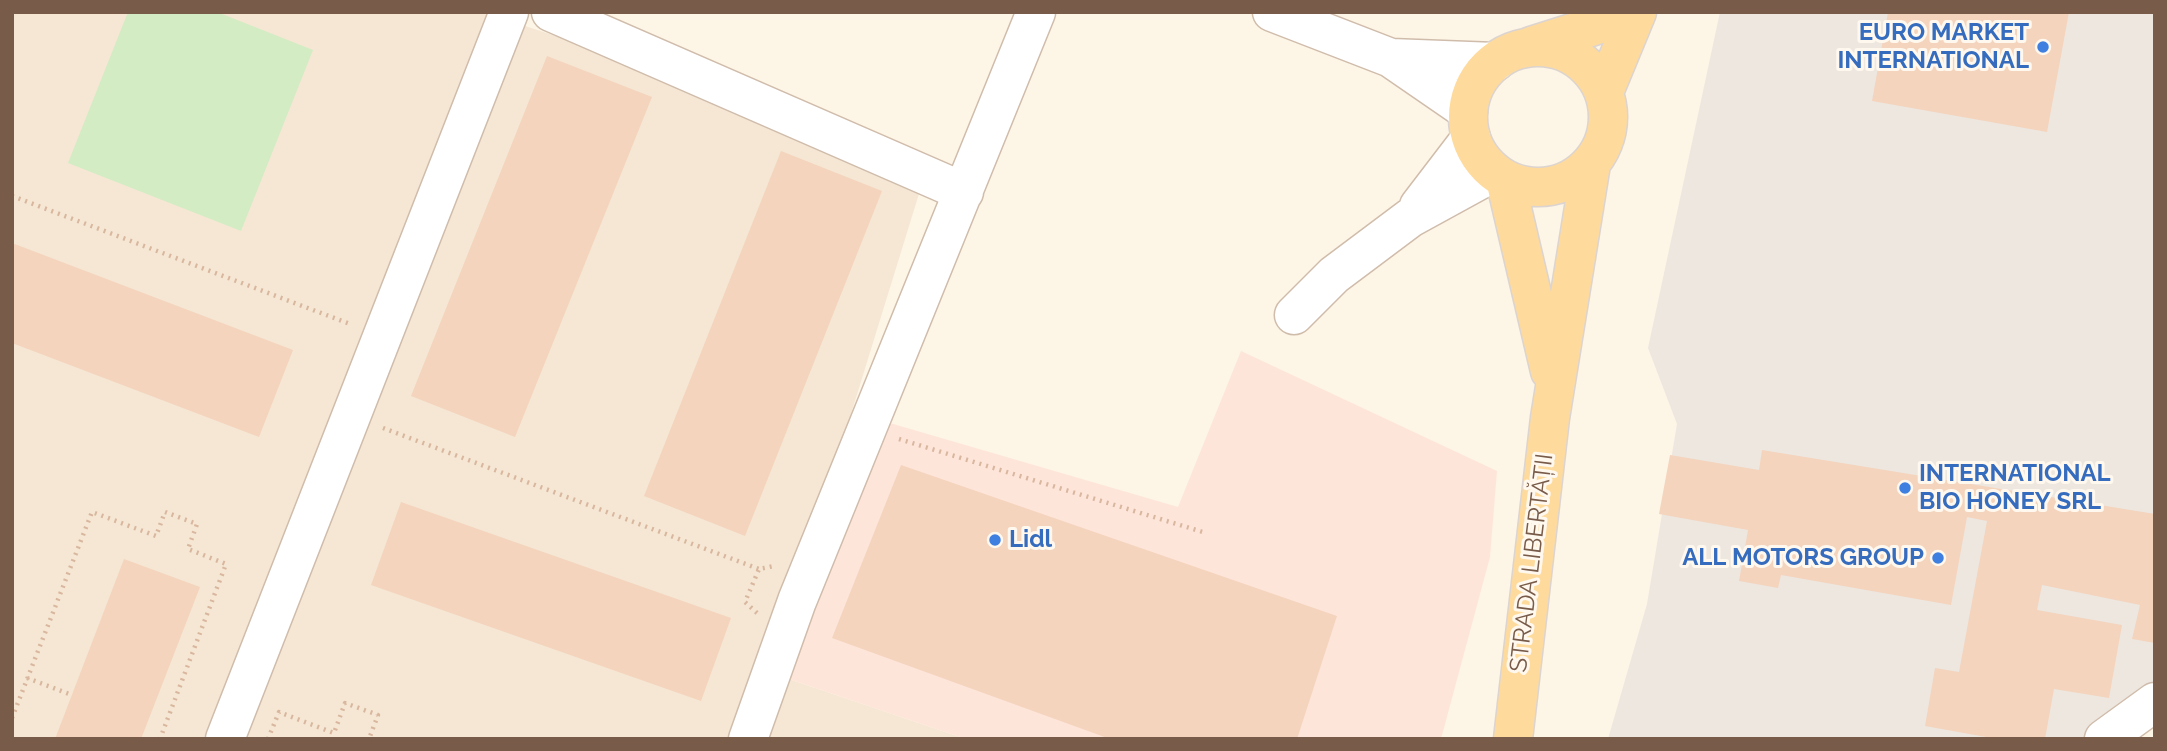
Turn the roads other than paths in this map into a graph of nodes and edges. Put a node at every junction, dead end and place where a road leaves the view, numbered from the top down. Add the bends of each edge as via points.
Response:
1 (509, 12) edge
2 (551, 12) edge
3 (1036, 12) edge
4 (1272, 12) edge
5 (1611, 12) edge
6 (1637, 12) edge
7 (1529, 47) junction
8 (1391, 58) junction
9 (1494, 62) junction
10 (1604, 92) junction
11 (1469, 125) junction
12 (1591, 164) junction
13 (1500, 176) junction
14 (964, 192) junction
15 (1410, 218) junction
16 (1294, 314) dead end
17 (1554, 387) junction
18 (2155, 702) edge
19 (225, 739) edge
20 (748, 739) edge
21 (1513, 739) edge
22 (2104, 739) edge

1 - 19 lane
2 - 14 lane
3 - 14 lane
4 - 8 lane
5 - 7 main road via 1594,26
6 - 10 main road
7 - 9 main road
7 - 10 main road via 1560,50 1587,65
8 - 9 lane
8 - 11 lane
9 - 11 main road via 1476,84
10 - 12 main road via 1609,117 1604,142
11 - 13 main road via 1480,157
11 - 15 lane
12 - 13 main road via 1565,181 1535,187
12 - 17 main road, STRADA LIBERTĂȚII
13 - 15 lane
13 - 17 main road, STRADA LIBERTĂȚII
14 - 20 lane via 797,601
15 - 16 lane via 1335,275
17 - 21 main road, STRADA LIBERTĂȚII
18 - 22 lane

